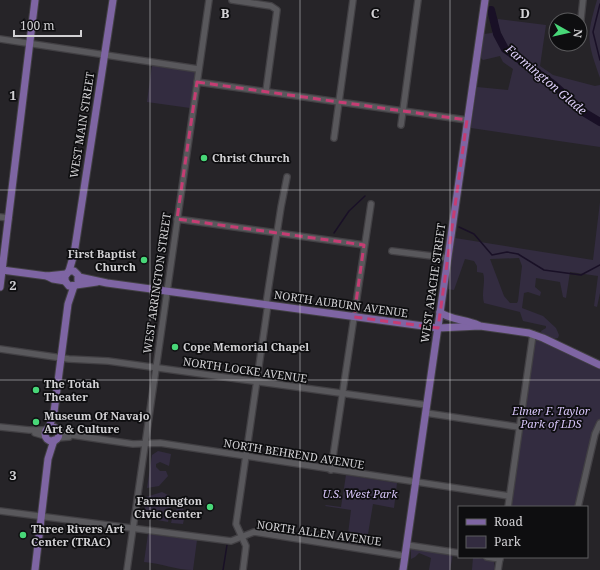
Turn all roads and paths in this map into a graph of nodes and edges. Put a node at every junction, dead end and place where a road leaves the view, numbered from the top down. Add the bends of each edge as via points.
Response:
1 (35, 0) edge
2 (113, 0) edge
3 (209, 0) edge
4 (232, 0) edge
5 (353, 0) edge
6 (418, 0) edge
7 (485, 0) edge
8 (583, 0) edge
9 (582, 12) edge
10 (0, 39) edge
11 (29, 44) junction
12 (104, 56) junction
13 (198, 69) junction
14 (197, 82) junction
15 (266, 91) junction
16 (339, 102) junction
17 (403, 111) junction
18 (468, 120) junction
19 (401, 125) dead end
20 (334, 138) dead end
21 (287, 177) dead end
22 (370, 204) dead end
23 (0, 217) edge
24 (9, 218) junction
25 (177, 219) junction
26 (277, 234) junction
27 (364, 245) junction
28 (392, 251) dead end
29 (448, 258) junction
30 (1, 270) edge
31 (72, 279) junction
32 (0, 286) edge
33 (166, 291) junction
34 (267, 304) junction
35 (440, 312) junction
36 (354, 317) junction
37 (480, 326) junction
38 (438, 328) junction
39 (533, 334) junction
40 (0, 349) edge
41 (61, 358) junction
42 (600, 365) edge
43 (155, 368) junction
44 (257, 382) junction
45 (343, 393) junction
46 (427, 405) junction
47 (426, 413) junction
48 (600, 423) edge
49 (0, 427) edge
50 (519, 427) junction
51 (52, 434) junction
52 (145, 443) junction
53 (246, 457) junction
54 (331, 470) junction
55 (416, 483) junction
56 (509, 496) junction
57 (508, 506) edge
58 (578, 506) edge
59 (0, 511) edge
60 (41, 516) junction
61 (133, 527) junction
62 (242, 537) junction
63 (407, 545) junction
64 (458, 553) edge
65 (405, 556) junction
66 (500, 558) edge
67 (35, 566) edge
68 (31, 570) edge
69 (127, 570) edge
70 (243, 570) edge
71 (403, 570) edge
72 (498, 570) edge

1 - 11 main road
2 - 12 main road, WEST MAIN STREET
3 - 13 street, WEST ARRINGTON STREET
4 - 15 street via 276,8
5 - 16 street
6 - 17 street
7 - 18 main road, WEST APACHE STREET
8 - 9 street
10 - 11 street
11 - 12 street
11 - 24 main road
12 - 13 street
12 - 31 main road, WEST MAIN STREET
13 - 14 street, WEST ARRINGTON STREET
14 - 15 street
14 - 25 street, WEST ARRINGTON STREET
15 - 16 street
16 - 17 street
16 - 20 street
17 - 18 street
17 - 19 street
18 - 29 main road, WEST APACHE STREET
21 - 26 street
22 - 27 street
23 - 24 street
24 - 30 main road
25 - 26 street
25 - 33 street, WEST ARRINGTON STREET
26 - 27 street
26 - 34 street
27 - 36 street
28 - 29 street
29 - 35 main road, WEST APACHE STREET
30 - 31 main road, NORTH AUBURN AVENUE
30 - 32 main road
31 - 33 main road, NORTH AUBURN AVENUE via 91,284 97,282
31 - 41 main road, WEST MAIN STREET
33 - 34 main road, NORTH AUBURN AVENUE
33 - 43 street, WEST ARRINGTON STREET
34 - 36 main road, NORTH AUBURN AVENUE
34 - 44 street
35 - 37 main road via 446,317
35 - 38 main road, WEST APACHE STREET
36 - 38 main road, NORTH AUBURN AVENUE
36 - 45 street
37 - 38 main road, NORTH AUBURN AVENUE
37 - 39 main road, NORTH AUBURN AVENUE
38 - 46 main road, WEST APACHE STREET
39 - 42 main road, NORTH AUBURN AVENUE
39 - 50 street
40 - 41 street, NORTH LOCKE AVENUE
41 - 43 street, NORTH LOCKE AVENUE
41 - 51 main road, WEST MAIN STREET
43 - 44 street, NORTH LOCKE AVENUE
43 - 52 street, WEST ARRINGTON STREET
44 - 45 street, NORTH LOCKE AVENUE
44 - 53 street
45 - 46 street, NORTH LOCKE AVENUE
45 - 54 street
46 - 47 main road, WEST APACHE STREET
47 - 50 street
47 - 55 main road, WEST APACHE STREET
48 - 58 street via 595,434
49 - 51 street, NORTH BEHREND AVENUE
50 - 56 street
51 - 52 street, NORTH BEHREND AVENUE via 133,444
51 - 60 main road, WEST MAIN STREET
52 - 53 street, NORTH BEHREND AVENUE via 160,443
52 - 61 street, WEST ARRINGTON STREET
53 - 54 street, NORTH BEHREND AVENUE
53 - 62 street via 236,524
54 - 55 street, NORTH BEHREND AVENUE
55 - 56 street, NORTH BEHREND AVENUE
55 - 63 main road, WEST APACHE STREET
56 - 57 street
59 - 60 street, NORTH ALLEN AVENUE
60 - 61 street, NORTH ALLEN AVENUE
60 - 67 main road, WEST MAIN STREET
61 - 62 street, NORTH ALLEN AVENUE via 231,541
61 - 69 street, WEST ARRINGTON STREET
62 - 65 street, NORTH ALLEN AVENUE via 254,532
62 - 70 street via 246,546
63 - 64 street
63 - 65 main road, WEST APACHE STREET
65 - 71 main road, WEST APACHE STREET
66 - 72 street
67 - 68 main road, WEST MAIN STREET

